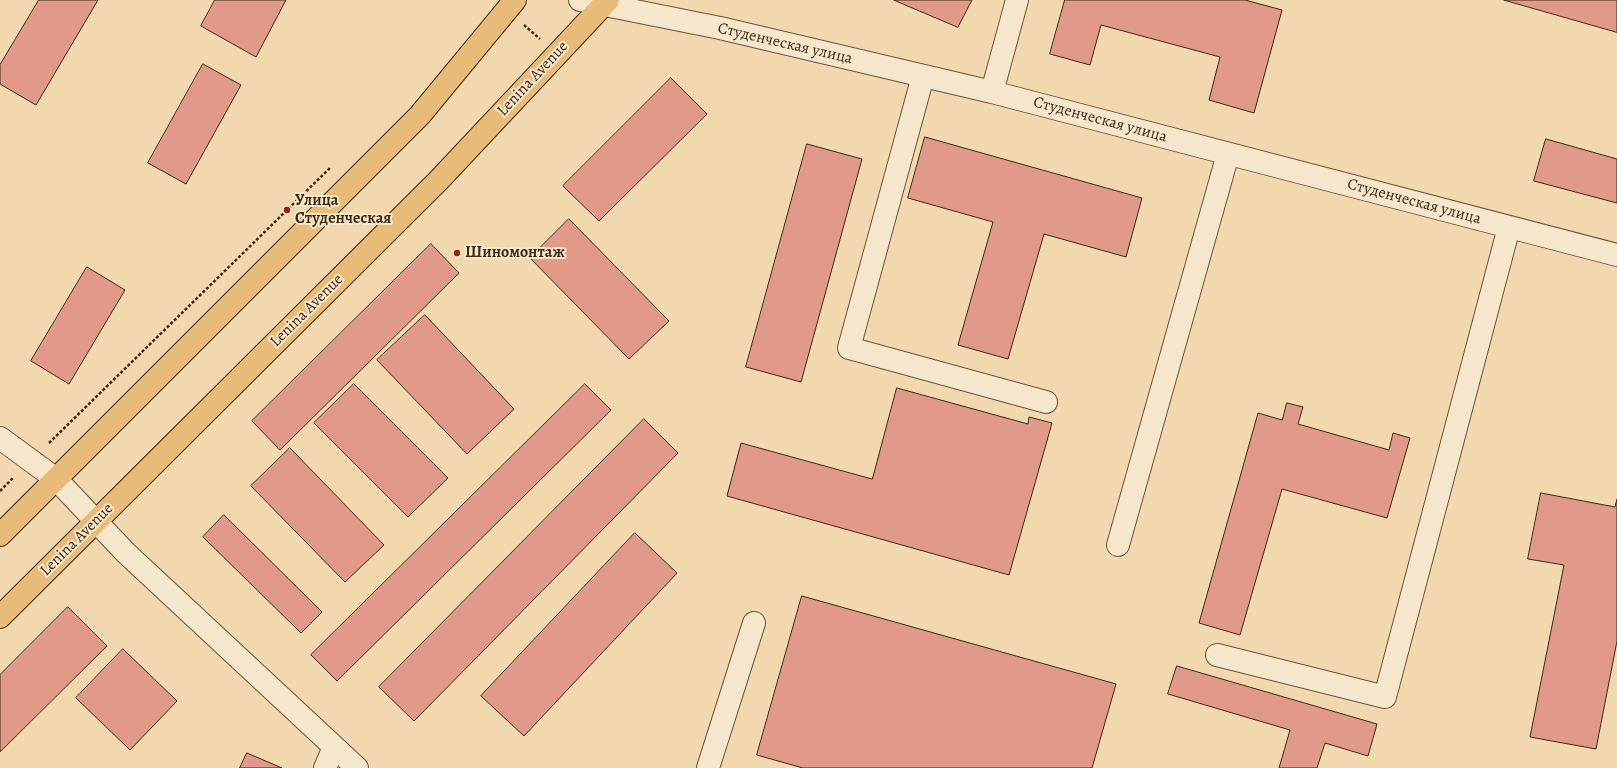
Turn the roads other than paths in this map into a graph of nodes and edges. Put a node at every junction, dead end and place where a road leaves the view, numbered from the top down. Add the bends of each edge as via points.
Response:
1 (515, 0) edge
2 (580, 0) edge
3 (1017, 0) edge
4 (606, 2) edge
5 (924, 76) junction
6 (992, 92) junction
7 (1228, 154) junction
8 (1510, 227) junction
9 (1617, 255) edge
10 (1046, 402) dead end
11 (0, 438) edge
12 (56, 479) junction
13 (97, 520) junction
14 (0, 535) edge
15 (1118, 545) dead end
16 (0, 617) edge
17 (754, 623) dead end
18 (1217, 655) dead end
19 (334, 747) junction
20 (325, 768) edge
21 (357, 768) edge
22 (708, 768) edge

1 - 12 main road via 420,115
2 - 4 street, Студенческая улица
3 - 6 street
4 - 5 street, Студенческая улица
4 - 13 main road, Lenina Avenue via 439,180
5 - 6 street, Студенческая улица
5 - 10 street via 849,348
6 - 7 street, Студенческая улица
7 - 8 street, Студенческая улица
7 - 15 street
8 - 9 street, Студенческая улица
8 - 18 street via 1385,698
11 - 12 street
12 - 13 street
12 - 14 main road
13 - 16 main road, Lenina Avenue
13 - 19 street via 126,553
17 - 22 street
19 - 20 street
19 - 21 street

